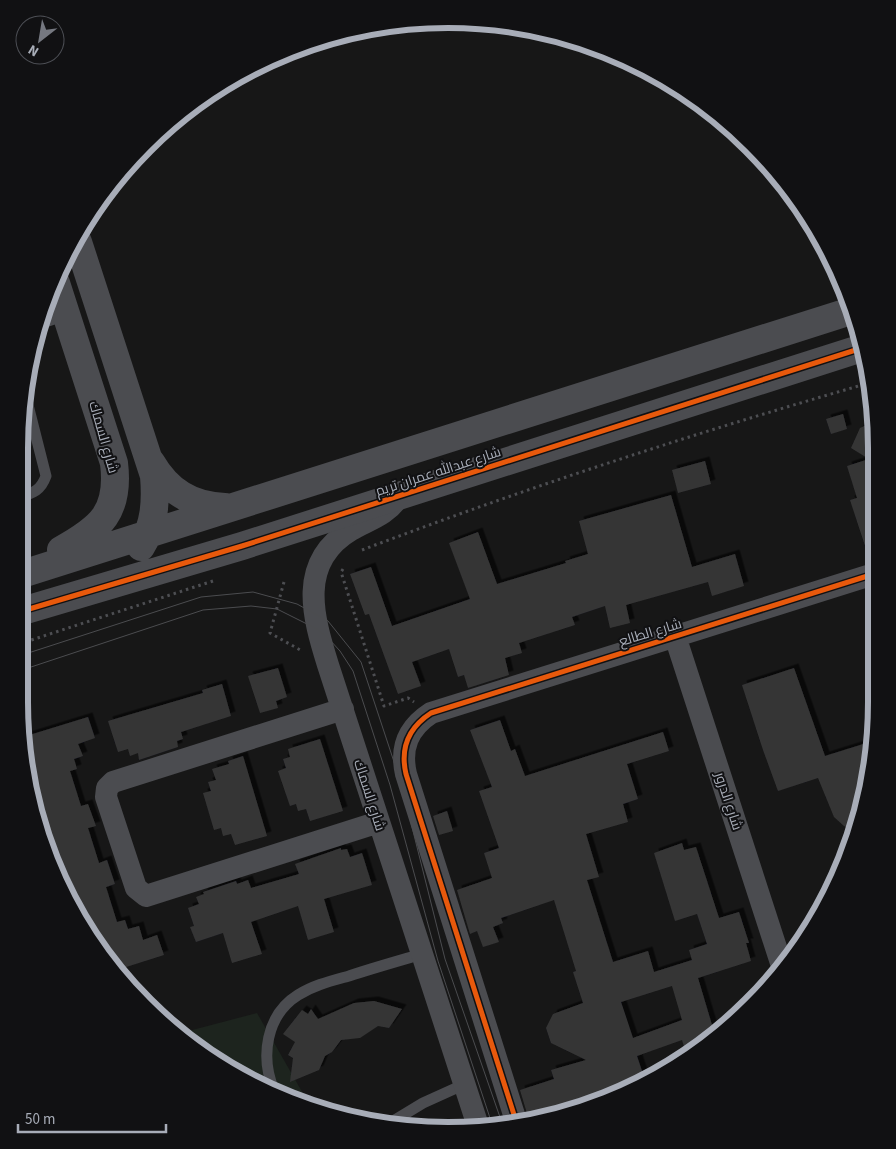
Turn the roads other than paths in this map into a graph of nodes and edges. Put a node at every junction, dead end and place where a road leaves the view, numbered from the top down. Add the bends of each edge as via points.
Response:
1 (79, 246) edge
2 (58, 291) edge
3 (846, 313) edge
4 (66, 315) junction
5 (47, 321) edge
6 (856, 350) edge
7 (29, 409) edge
8 (148, 458) junction
9 (28, 494) edge
10 (400, 495) junction
11 (232, 508) junction
12 (148, 534) junction
13 (48, 566) junction
14 (28, 572) edge
15 (868, 576) edge
16 (28, 606) edge
17 (28, 610) edge
18 (675, 636) junction
19 (342, 709) junction
20 (379, 822) junction
21 (422, 954) junction
22 (780, 959) edge
23 (271, 1082) edge
24 (465, 1084) junction
25 (514, 1116) edge
26 (397, 1118) edge
27 (476, 1121) edge

1 - 8 street
2 - 4 street, شارع السماك
3 - 11 street, شارع عبدالله عمران تريم
4 - 5 lane
4 - 13 street, شارع السماك via 114,463 116,480 108,513 98,526 85,538 61,550
6 - 10 street, شارع عبدالله عمران تريم
7 - 9 lane via 46,476 37,491
8 - 11 street via 173,491 211,507
8 - 12 street via 156,496
10 - 17 street, شارع عبدالله عمران تريم
10 - 19 street, شارع السماك via 382,514 341,536 317,571 312,594 313,611
11 - 12 street, شارع عبدالله عمران تريم
12 - 13 street, شارع عبدالله عمران تريم
12 - 16 street via 139,550 125,563 44,593
13 - 14 street, شارع عبدالله عمران تريم
15 - 18 street, شارع الطالع
18 - 22 street, شارع الدرور
18 - 25 street, شارع الطالع via 430,713 410,734 404,751 404,763
19 - 20 street, شارع السماك
19 - 20 street via 113,782 107,788 106,797 136,888 146,896
20 - 21 street, شارع السماك
21 - 23 lane via 309,988 285,1006 270,1031 266,1045
21 - 24 street, شارع السماك
24 - 26 lane
24 - 27 street, شارع السماك

